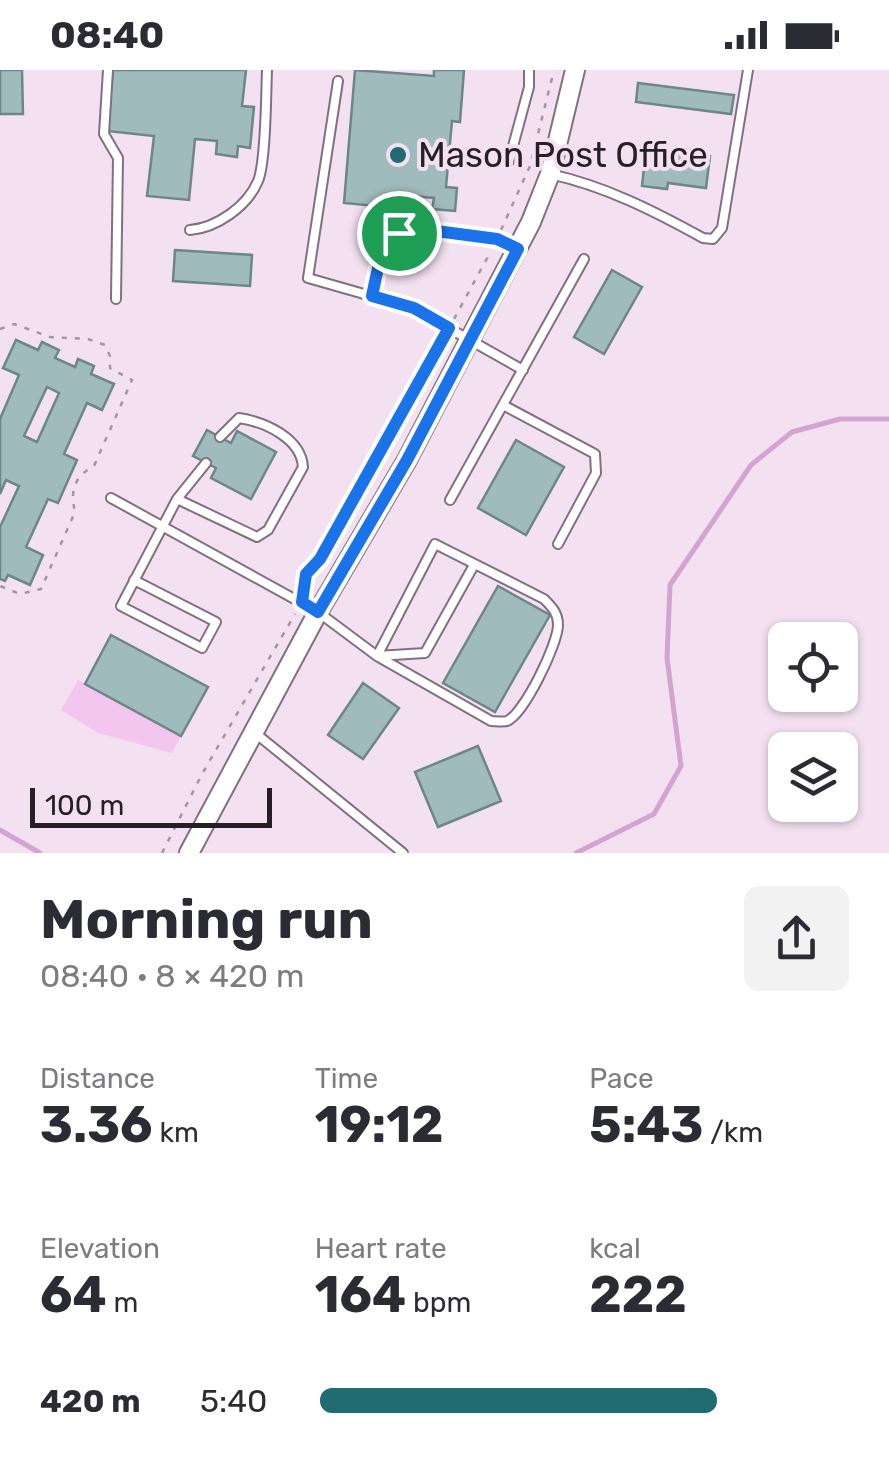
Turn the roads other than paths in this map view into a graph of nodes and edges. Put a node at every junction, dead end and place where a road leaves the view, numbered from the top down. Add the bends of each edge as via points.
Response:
1 (108, 70) edge
2 (267, 70) edge
3 (530, 70) edge
4 (575, 70) edge
5 (748, 70) edge
6 (338, 81) dead end
7 (509, 161) dead end
8 (550, 174) junction
9 (190, 230) dead end
10 (518, 249) junction
11 (584, 259) dead end
12 (372, 296) junction
13 (116, 299) dead end
14 (469, 341) junction
15 (524, 370) junction
16 (504, 405) junction
17 (220, 438) dead end
18 (206, 463) dead end
19 (111, 498) dead end
20 (177, 499) junction
21 (450, 500) dead end
22 (160, 526) junction
23 (558, 544) dead end
24 (474, 565) junction
25 (134, 580) junction
26 (310, 607) junction
27 (377, 656) junction
28 (254, 732) junction
29 (190, 853) edge
30 (403, 853) edge

1 - 13 lane via 104,134 118,158
2 - 9 lane via 259,180 211,228
3 - 7 lane
4 - 8 street
5 - 8 lane via 722,228 713,239
6 - 12 lane via 308,278
8 - 10 street
10 - 12 lane via 497,239 421,229 399,233 381,258
10 - 14 street
11 - 15 lane
12 - 14 lane via 414,308
14 - 15 lane
14 - 26 street via 407,460
15 - 16 lane
16 - 21 lane
16 - 23 lane via 595,454 596,473
17 - 20 lane via 239,418 255,420 299,450 303,467 268,530 256,538
18 - 20 lane
19 - 22 lane
20 - 22 lane
22 - 25 lane
22 - 26 lane
24 - 27 lane via 426,653
24 - 27 lane via 435,544
24 - 27 lane via 544,599 556,612 554,648 518,712 506,722 491,722
25 - 25 lane via 121,606 202,648 216,622
26 - 27 lane
26 - 28 street
28 - 29 street
28 - 30 lane

